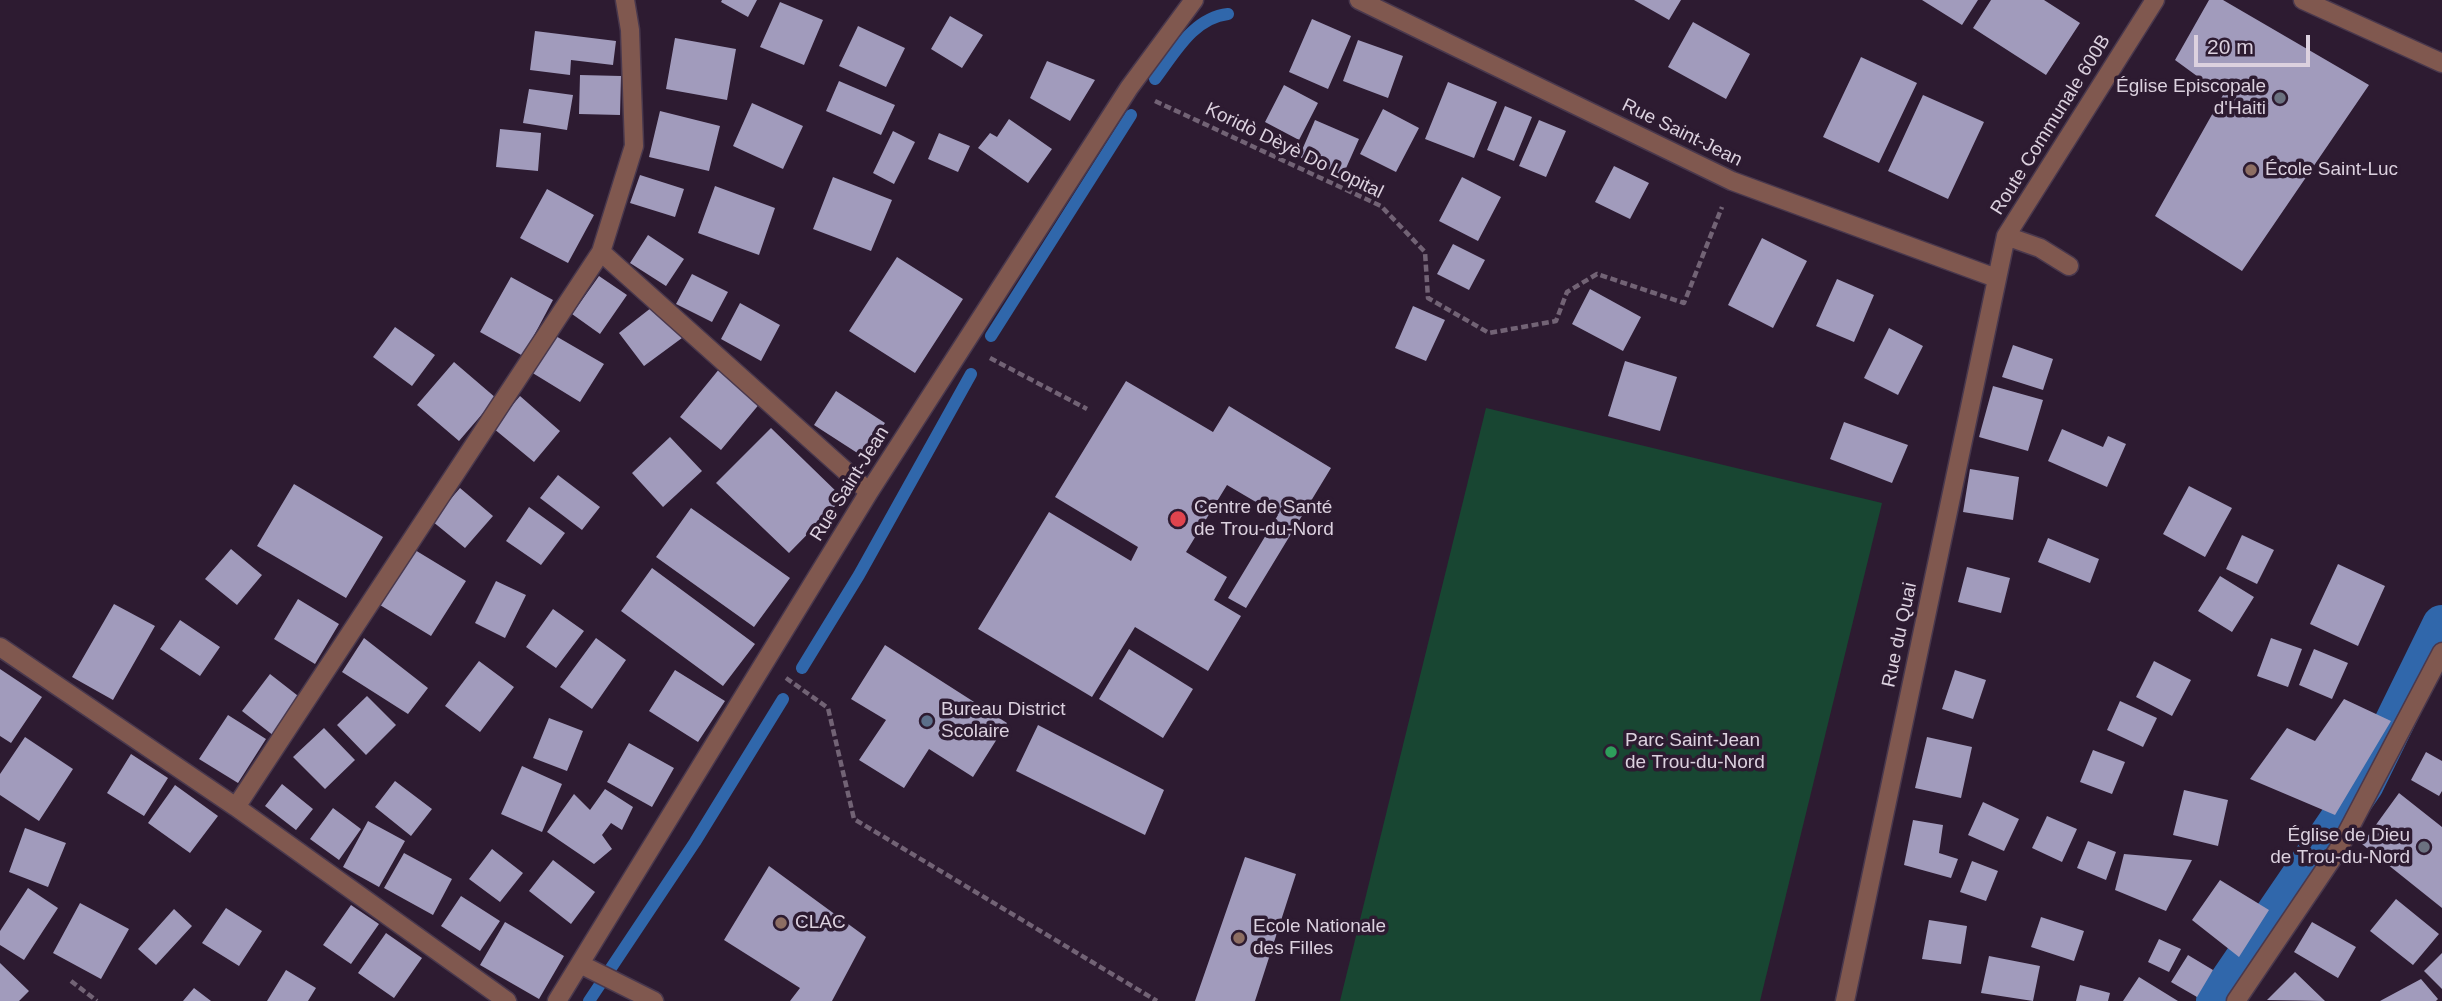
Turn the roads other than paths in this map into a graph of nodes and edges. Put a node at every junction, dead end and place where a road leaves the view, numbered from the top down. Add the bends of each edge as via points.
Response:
1 (625, 0) edge
2 (1194, 0) edge
3 (1359, 0) edge
4 (2155, 0) edge
5 (2303, 0) edge
6 (2442, 63) edge
7 (2006, 236) junction
8 (601, 252) junction
9 (2068, 266) dead end
10 (1996, 278) junction
11 (869, 492) junction
12 (0, 647) edge
13 (2442, 652) edge
14 (236, 807) junction
15 (582, 965) junction
16 (507, 1001) edge
17 (557, 1001) edge
18 (654, 1001) edge
19 (1845, 1001) edge
20 (2236, 1001) edge

1 - 8 street via 634,146
2 - 11 street, Rue Saint-Jean via 1129,89
3 - 10 street, Rue Saint-Jean via 1732,181
4 - 7 street, Route Communale 600B
5 - 6 street
7 - 9 street via 2040,248
7 - 10 street, Route Communale 600B
8 - 11 street
8 - 14 street
10 - 19 street, Rue du Quai
11 - 15 street, Rue Saint-Jean
12 - 14 street
13 - 20 street via 2338,850
14 - 16 street
15 - 17 street, Rue Saint-Jean
15 - 18 street

